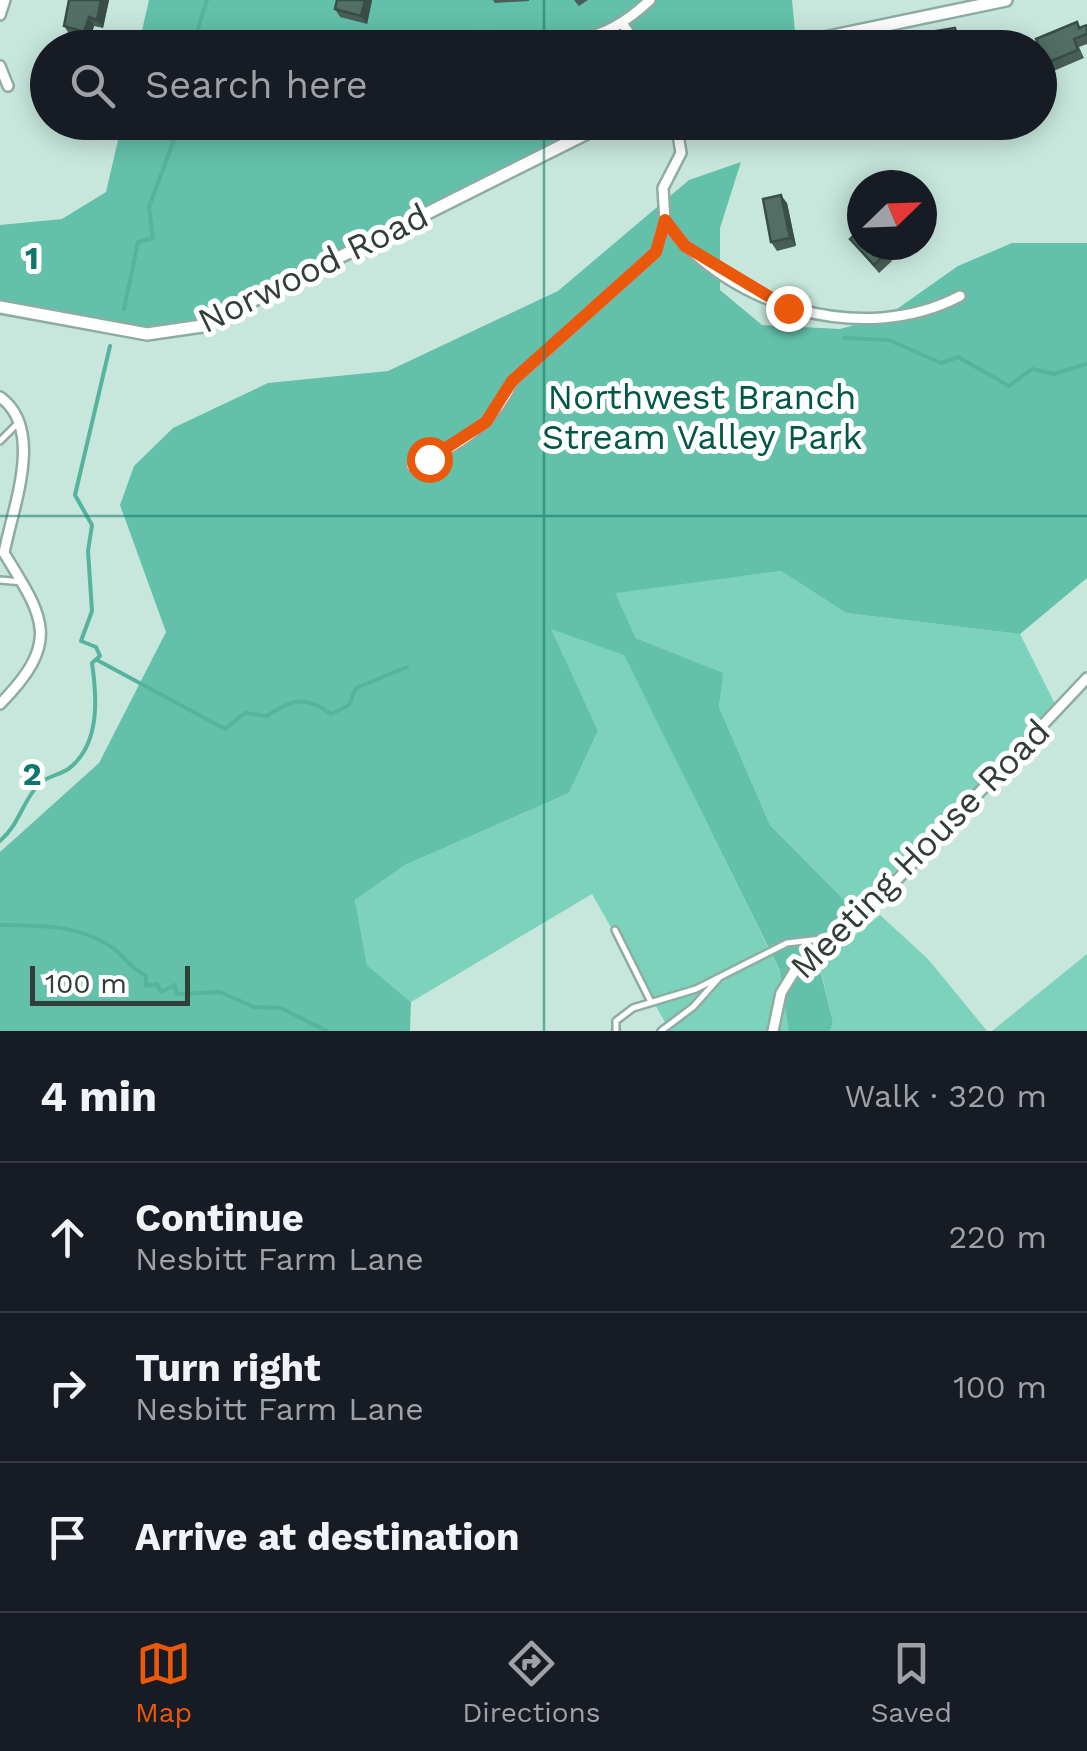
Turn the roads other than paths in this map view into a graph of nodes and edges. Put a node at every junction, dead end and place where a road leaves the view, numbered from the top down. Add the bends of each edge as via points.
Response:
1 (5, 0) edge
2 (650, 0) edge
3 (1006, 0) edge
4 (0, 16) edge
5 (622, 23) junction
6 (887, 24) junction
7 (604, 30) edge
8 (627, 30) edge
9 (859, 30) edge
10 (889, 30) edge
11 (0, 66) edge
12 (8, 86) dead end
13 (574, 140) edge
14 (679, 140) edge
15 (665, 220) junction
16 (960, 296) dead end
17 (0, 307) edge
18 (0, 396) edge
19 (20, 421) junction
20 (0, 441) edge
21 (412, 466) dead end
22 (2, 553) edge
23 (0, 580) edge
24 (23, 582) junction
25 (1087, 678) edge
26 (0, 704) edge
27 (614, 930) dead end
28 (833, 938) junction
29 (720, 977) junction
30 (652, 1002) junction
31 (616, 1031) edge
32 (661, 1031) edge
33 (774, 1031) edge

1 - 4 street
2 - 5 street
3 - 6 street
5 - 7 street
5 - 8 street
6 - 9 street
6 - 10 lane
11 - 12 street
13 - 17 street, Norwood Road via 202,326 146,334
14 - 15 street via 681,154 663,188
15 - 16 street via 696,254 802,314 920,313
15 - 21 street via 656,252 512,381 486,422
18 - 19 street
19 - 20 lane
19 - 22 street via 25,440
22 - 24 street
23 - 24 lane
24 - 26 street via 41,626 37,653
25 - 28 street, Meeting House Road via 861,918
27 - 30 lane
28 - 29 lane via 787,943
28 - 33 street, Meeting House Road via 797,967 781,993
29 - 30 lane
29 - 32 lane
30 - 31 lane via 621,1015

